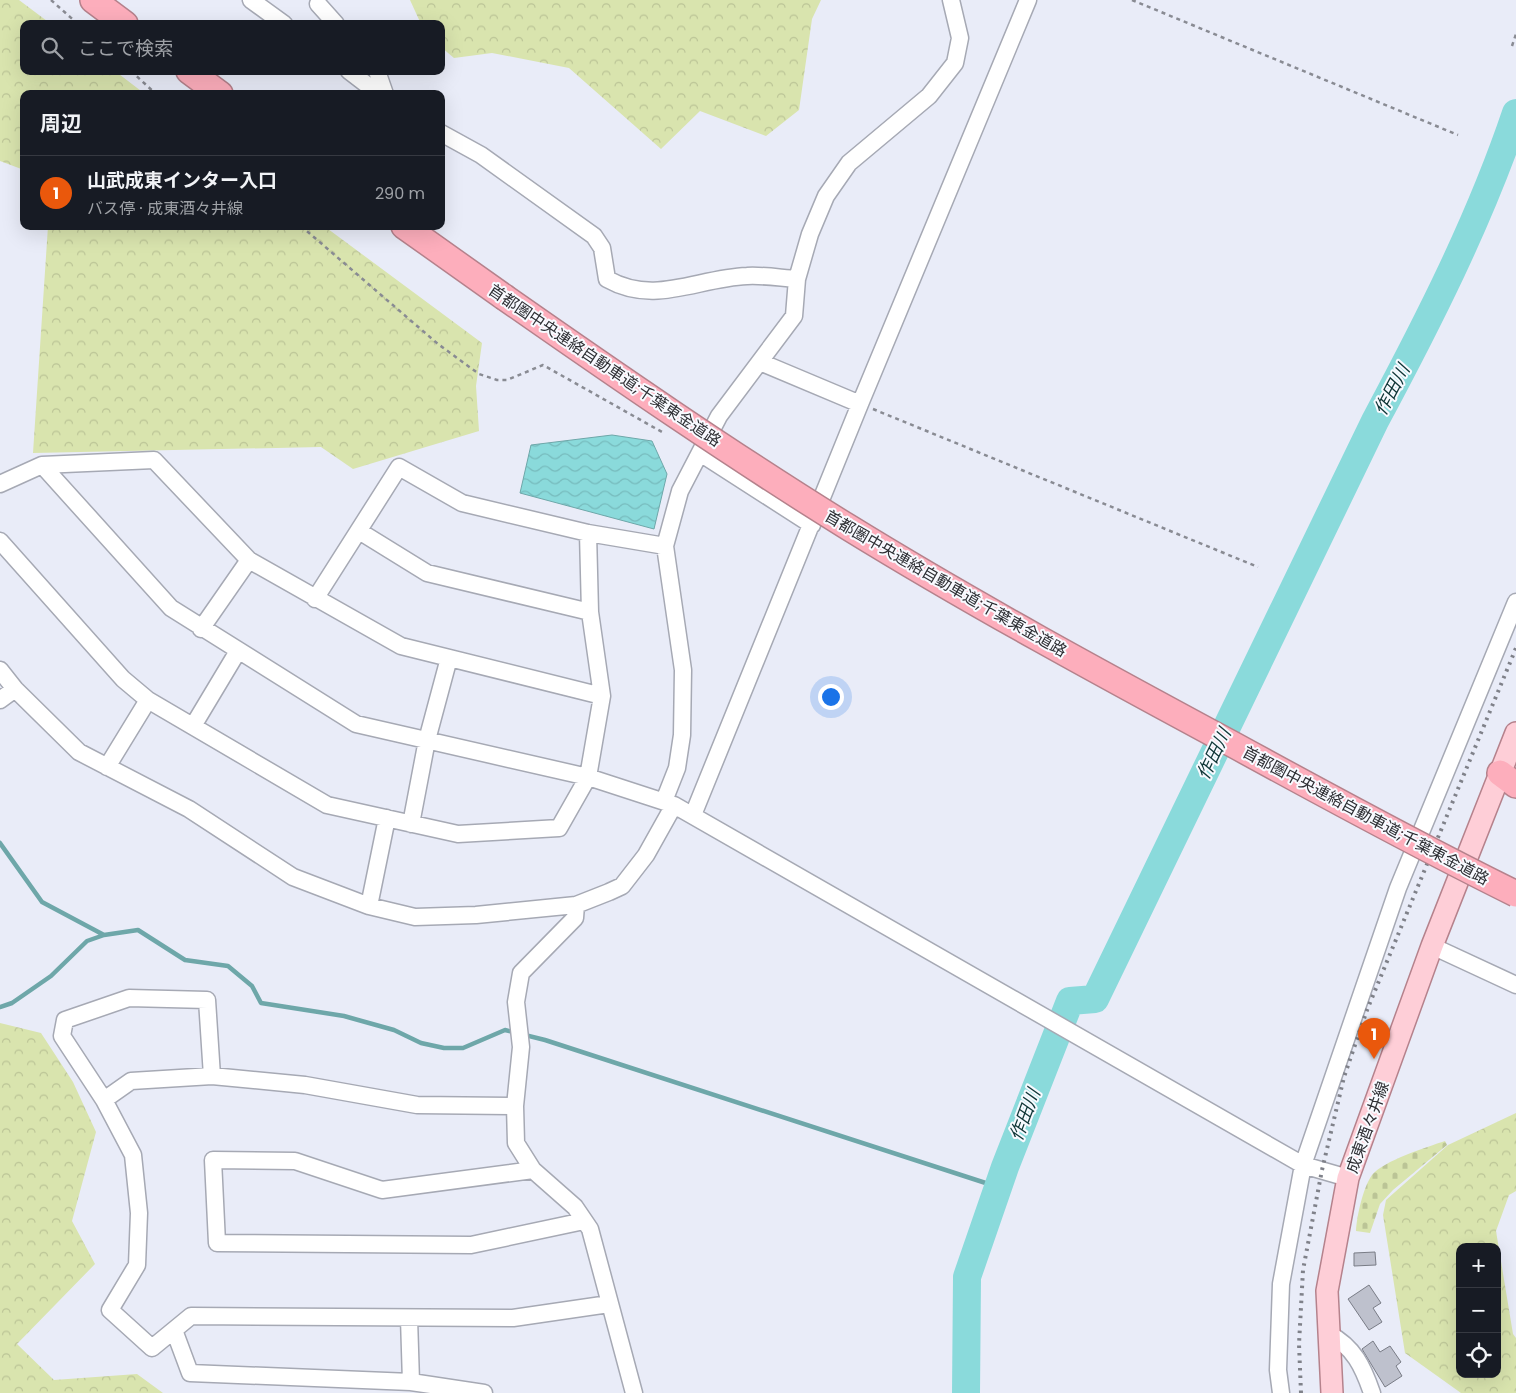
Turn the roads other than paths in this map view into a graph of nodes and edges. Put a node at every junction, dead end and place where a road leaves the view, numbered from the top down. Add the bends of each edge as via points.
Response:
1 (93, 0) edge
2 (251, 0) edge
3 (951, 0) edge
4 (1028, 0) edge
5 (318, 4) dead end
6 (120, 20) edge
7 (278, 20) edge
8 (332, 20) edge
9 (194, 75) edge
10 (354, 75) edge
11 (378, 75) edge
12 (215, 90) edge
13 (374, 90) edge
14 (384, 90) edge
15 (445, 135) edge
16 (410, 230) edge
17 (797, 278) junction
18 (760, 362) junction
19 (860, 404) junction
20 (700, 453) junction
21 (42, 465) junction
22 (0, 484) edge
23 (812, 525) junction
24 (359, 531) junction
25 (588, 533) junction
26 (0, 541) edge
27 (665, 546) junction
28 (249, 560) junction
29 (316, 599) junction
30 (1516, 602) edge
31 (590, 612) junction
32 (201, 629) junction
33 (238, 651) junction
34 (449, 658) junction
35 (0, 670) edge
36 (15, 689) junction
37 (602, 696) junction
38 (0, 700) edge
39 (148, 700) junction
40 (193, 726) junction
41 (1516, 733) edge
42 (427, 740) junction
43 (107, 767) junction
44 (588, 777) junction
45 (1511, 779) edge
46 (669, 803) junction
47 (693, 815) junction
48 (386, 818) junction
49 (411, 824) junction
50 (1516, 894) edge
51 (576, 905) junction
52 (369, 906) junction
53 (1432, 946) junction
54 (1516, 984) edge
55 (212, 1076) junction
56 (104, 1100) junction
57 (515, 1106) junction
58 (1303, 1165) junction
59 (533, 1170) junction
60 (1348, 1178) junction
61 (584, 1221) junction
62 (609, 1304) junction
63 (409, 1318) junction
64 (174, 1330) junction
65 (1329, 1334) junction
66 (411, 1382) junction
67 (484, 1393) edge
68 (634, 1393) edge
69 (1280, 1393) edge
70 (1332, 1393) edge
71 (1372, 1393) edge

1 - 6 highway
2 - 7 street
3 - 17 street via 960,38 955,63 929,96 849,163 826,196
4 - 19 street
5 - 8 street
9 - 12 highway
10 - 13 street
11 - 14 street
15 - 17 street via 481,155 594,236 602,248 607,279 621,287 655,292 747,276
16 - 50 highway, 首都圏中央連絡自動車道;千葉東金道路, bridge via 610,371 830,516 960,594 1150,700
17 - 18 street via 794,316
18 - 19 street
18 - 20 street via 719,416
19 - 23 street
20 - 23 street
20 - 27 street via 680,491
21 - 22 street
21 - 28 street via 154,460
21 - 32 street via 171,608
23 - 47 street
24 - 25 street via 399,467 462,502
24 - 29 street
24 - 31 street via 427,573
25 - 27 street
25 - 31 street
26 - 39 street via 123,679
27 - 46 street via 683,670 681,743
28 - 29 street
28 - 32 street
29 - 34 street via 401,646
30 - 58 street via 1398,888
31 - 37 street
32 - 33 street
33 - 40 street
33 - 42 street via 356,724
34 - 37 street
34 - 42 street
35 - 36 street
36 - 38 street
36 - 43 street via 79,752
37 - 44 street
39 - 40 street
39 - 43 street
40 - 48 street via 327,805
41 - 45 main road, 成東酒々井線
42 - 44 street
42 - 49 street
43 - 52 street via 189,809 293,877
44 - 46 street
44 - 49 street via 559,828 458,834
45 - 53 main road, 成東酒々井線
46 - 47 street
46 - 51 street via 646,855 622,886
47 - 58 street
48 - 49 street
48 - 52 street
51 - 52 street via 476,915 415,917
51 - 57 street via 575,918 521,973 516,1002 521,1047
53 - 54 street
53 - 60 main road, 成東酒々井線
55 - 56 street via 131,1081
55 - 56 street via 207,1000 129,998 65,1020 62,1036
55 - 57 street via 305,1085 417,1105
56 - 64 street via 133,1155 139,1213 137,1265 110,1310 152,1348
57 - 59 street via 516,1144
58 - 60 street
58 - 69 street via 1281,1284
59 - 61 street via 576,1207
59 - 61 street via 382,1190 295,1161 213,1160 217,1243 471,1245
60 - 65 main road, 成東酒々井線 via 1327,1291
61 - 62 street via 590,1230
62 - 63 street via 513,1318
62 - 68 street
63 - 64 street via 190,1316
63 - 66 street
64 - 66 street via 190,1373
65 - 70 main road, 成東酒々井線
65 - 71 street via 1344,1341 1356,1357
66 - 67 street

